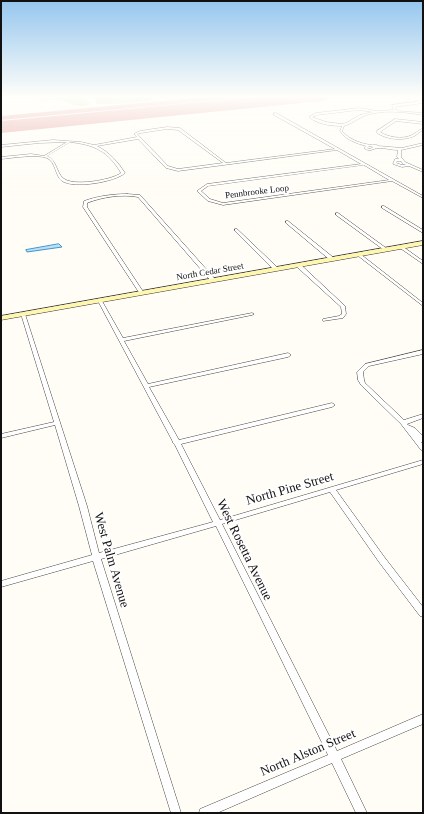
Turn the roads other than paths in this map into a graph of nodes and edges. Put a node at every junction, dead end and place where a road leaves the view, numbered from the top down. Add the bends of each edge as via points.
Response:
1 (135, 134) edge
2 (186, 134) edge
3 (311, 134) edge
4 (343, 134) edge
5 (383, 134) edge
6 (416, 134) edge
7 (137, 138) junction
8 (70, 142) junction
9 (423, 144) edge
10 (1, 146) edge
11 (94, 146) junction
12 (338, 149) junction
13 (400, 149) junction
14 (45, 156) junction
15 (1, 158) edge
16 (400, 160) junction
17 (226, 164) junction
18 (365, 164) junction
19 (408, 166) junction
20 (423, 171) edge
21 (394, 180) junction
22 (423, 197) edge
23 (383, 207) dead end
24 (336, 214) dead end
25 (288, 222) dead end
26 (236, 230) dead end
27 (423, 232) edge
28 (423, 243) edge
29 (401, 247) junction
30 (385, 250) junction
31 (358, 254) junction
32 (332, 259) junction
33 (423, 263) edge
34 (298, 265) junction
35 (276, 269) junction
36 (213, 280) junction
37 (142, 293) junction
38 (100, 301) junction
39 (423, 305) edge
40 (23, 314) junction
41 (252, 314) dead end
42 (1, 318) edge
43 (325, 320) dead end
44 (122, 340) junction
45 (423, 352) edge
46 (288, 354) dead end
47 (146, 386) junction
48 (332, 405) dead end
49 (423, 416) edge
50 (57, 423) junction
51 (405, 425) junction
52 (1, 436) edge
53 (423, 440) edge
54 (176, 443) junction
55 (423, 448) edge
56 (423, 462) edge
57 (332, 490) junction
58 (218, 523) junction
59 (97, 556) junction
60 (1, 584) edge
61 (423, 613) edge
62 (423, 720) edge
63 (334, 758) junction
64 (176, 813) edge
65 (204, 813) edge
66 (362, 813) edge

1 - 7 street
2 - 17 street
3 - 12 street
4 - 13 street via 369,145 365,148 371,150 377,146
5 - 6 street via 407,137
7 - 11 street
7 - 17 street via 172,169
8 - 10 street
8 - 11 street
8 - 14 street
9 - 13 street
11 - 14 street via 106,152 123,175 115,179 70,183 64,180 51,160
12 - 17 street
12 - 18 street
13 - 16 street
14 - 15 street
16 - 19 street
16 - 19 street via 394,163
18 - 21 street
18 - 21 street, Pennbrooke Loop via 207,185 199,191 209,200 223,204
19 - 20 street
21 - 22 street
23 - 27 street
24 - 30 street
25 - 32 street
26 - 35 street
28 - 29 street, North Cedar Street
29 - 30 street, North Cedar Street
29 - 33 street
30 - 31 street, North Cedar Street
31 - 32 street, North Cedar Street
31 - 39 street
32 - 34 street, North Cedar Street
34 - 35 street, North Cedar Street
34 - 43 street via 343,307 344,314 341,317
35 - 36 street, North Cedar Street
36 - 37 street, North Cedar Street
36 - 37 street via 142,198 132,195 85,202 84,205
37 - 38 street, North Cedar Street
38 - 40 street, North Cedar Street
38 - 44 street, West Rosetta Avenue
40 - 42 street, North Cedar Street
40 - 50 street, West Palm Avenue
41 - 44 street
44 - 47 street, West Rosetta Avenue
45 - 51 street via 367,366 360,372 363,384
46 - 47 street
47 - 54 street, West Rosetta Avenue
48 - 54 street
49 - 51 street
50 - 52 street
50 - 59 street, West Palm Avenue
51 - 53 street via 413,429
51 - 55 street
54 - 58 street, West Rosetta Avenue
56 - 57 street, North Pine Street
57 - 58 street, North Pine Street
57 - 61 street
58 - 59 street, North Pine Street
58 - 63 street, West Rosetta Avenue
59 - 60 street, North Pine Street
59 - 64 street, West Palm Avenue
62 - 63 street, North Alston Street
63 - 65 street, North Alston Street
63 - 66 street, West Rosetta Avenue

